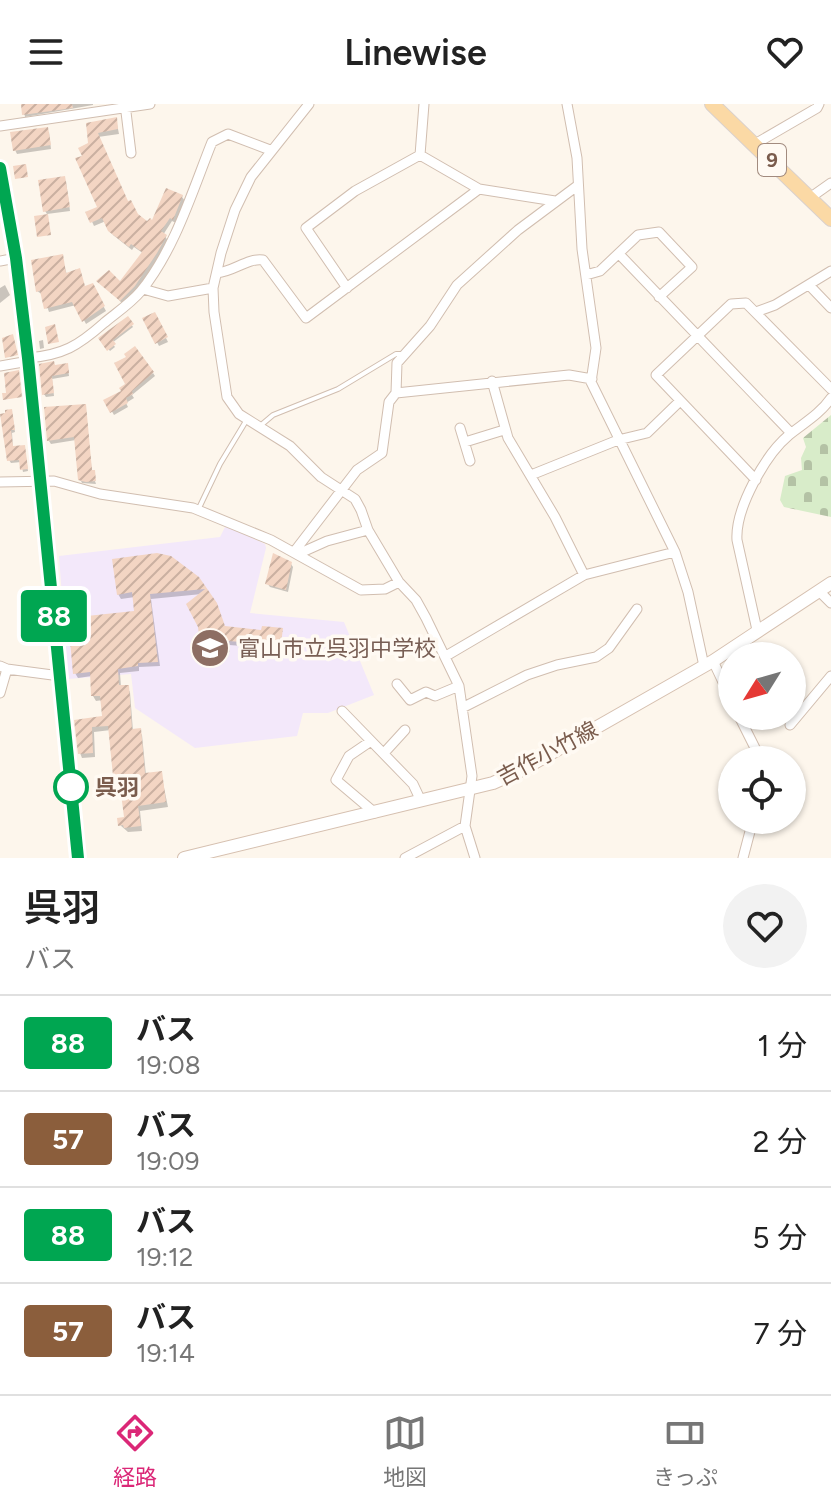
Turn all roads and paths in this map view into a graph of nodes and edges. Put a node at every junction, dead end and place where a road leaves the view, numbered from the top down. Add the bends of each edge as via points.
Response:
1 (150, 104) edge
2 (424, 104) edge
3 (567, 104) edge
4 (712, 104) edge
5 (819, 104) edge
6 (126, 106) edge
7 (303, 106) edge
8 (0, 126) edge
9 (755, 144) junction
10 (270, 150) junction
11 (131, 153) dead end
12 (420, 155) junction
13 (0, 168) edge
14 (831, 183) edge
15 (577, 186) junction
16 (479, 189) junction
17 (814, 195) dead end
18 (555, 201) junction
19 (831, 219) edge
20 (619, 254) junction
21 (16, 258) junction
22 (0, 261) edge
23 (831, 271) edge
24 (217, 273) junction
25 (586, 275) junction
26 (809, 285) junction
27 (213, 288) junction
28 (347, 288) junction
29 (143, 289) junction
30 (659, 297) junction
31 (831, 308) edge
32 (756, 312) junction
33 (696, 336) junction
34 (405, 354) junction
35 (28, 360) junction
36 (0, 366) edge
37 (592, 379) junction
38 (492, 381) junction
39 (831, 389) edge
40 (396, 393) junction
41 (831, 398) edge
42 (680, 401) junction
43 (247, 420) junction
44 (258, 428) junction
45 (460, 428) dead end
46 (504, 430) junction
47 (791, 433) junction
48 (618, 440) junction
49 (465, 442) junction
50 (470, 461) dead end
51 (531, 475) junction
52 (40, 480) junction
53 (756, 480) junction
54 (0, 482) edge
55 (341, 489) junction
56 (198, 510) junction
57 (368, 530) junction
58 (675, 552) junction
59 (296, 553) junction
60 (584, 575) junction
61 (399, 582) junction
62 (831, 583) edge
63 (819, 591) junction
64 (831, 603) edge
65 (637, 609) dead end
66 (757, 630) junction
67 (446, 656) junction
68 (708, 663) junction
69 (4, 667) edge
70 (60, 676) junction
71 (831, 676) edge
72 (718, 679) edge
73 (397, 684) dead end
74 (459, 686) junction
75 (0, 693) edge
76 (806, 706) edge
77 (462, 708) junction
78 (342, 711) dead end
79 (405, 730) dead end
80 (371, 741) junction
81 (384, 753) junction
82 (470, 789) junction
83 (421, 801) junction
84 (375, 813) junction
85 (465, 826) junction
86 (749, 834) edge
87 (78, 858) edge
88 (184, 858) edge
89 (405, 858) edge
90 (475, 858) edge
91 (743, 858) edge

1 - 6 street
2 - 12 street
3 - 15 street
4 - 9 main road, 9
5 - 9 street
6 - 8 street
6 - 11 street
7 - 10 street
9 - 19 main road, 9
10 - 24 street via 235,210
10 - 29 street via 228,134 212,142 166,253
12 - 16 street
12 - 28 street via 355,191 306,228
13 - 21 main road
14 - 17 street
15 - 18 street
15 - 25 street
16 - 18 street
16 - 28 street
18 - 34 street via 457,285
20 - 25 street via 600,271
20 - 30 street
20 - 30 street via 638,235 659,232 692,267
21 - 22 street
21 - 35 main road
23 - 26 street
24 - 27 street
24 - 28 street via 263,260 306,318
25 - 37 street via 596,348
26 - 31 street
26 - 32 street
27 - 29 street via 168,296
27 - 43 street via 227,397
29 - 35 street via 68,350
30 - 33 street
32 - 33 street via 746,303 731,304
32 - 39 street
33 - 42 street via 656,375
33 - 47 street
34 - 40 street via 397,363
34 - 44 lane via 273,415
35 - 36 street
35 - 52 main road
37 - 38 street via 569,375
37 - 48 street
38 - 40 street
38 - 46 street
40 - 55 street via 389,402 382,453
41 - 47 street
42 - 48 street via 647,433
42 - 53 street
43 - 44 street
43 - 56 lane
44 - 55 street via 290,446
45 - 49 street
46 - 49 street
46 - 51 street
47 - 53 street via 772,451
48 - 51 street
48 - 58 street
49 - 50 street
51 - 60 street
52 - 54 street
52 - 56 street
52 - 70 main road
53 - 66 street via 736,529
55 - 57 street via 355,499
55 - 59 street
56 - 59 street
57 - 59 street
57 - 61 street
58 - 60 street
58 - 68 street
59 - 61 street via 361,590
60 - 67 street
61 - 67 street via 416,600
62 - 63 main road, 吉作小竹線
63 - 64 street
63 - 66 main road, 吉作小竹線
65 - 77 street via 609,648 596,657 527,675
66 - 68 main road, 吉作小竹線
67 - 74 street
68 - 72 street
68 - 82 main road, 吉作小竹線 via 520,771
69 - 70 street
69 - 75 street
70 - 87 main road
71 - 76 street
73 - 74 street via 410,700
74 - 77 street
77 - 82 street
78 - 80 street
79 - 81 street
80 - 81 street
80 - 84 street via 349,756 336,780
81 - 83 street via 413,784
82 - 83 main road, 吉作小竹線
82 - 85 street
83 - 84 main road, 吉作小竹線
84 - 88 main road, 吉作小竹線
85 - 89 street
85 - 90 street
86 - 91 street

